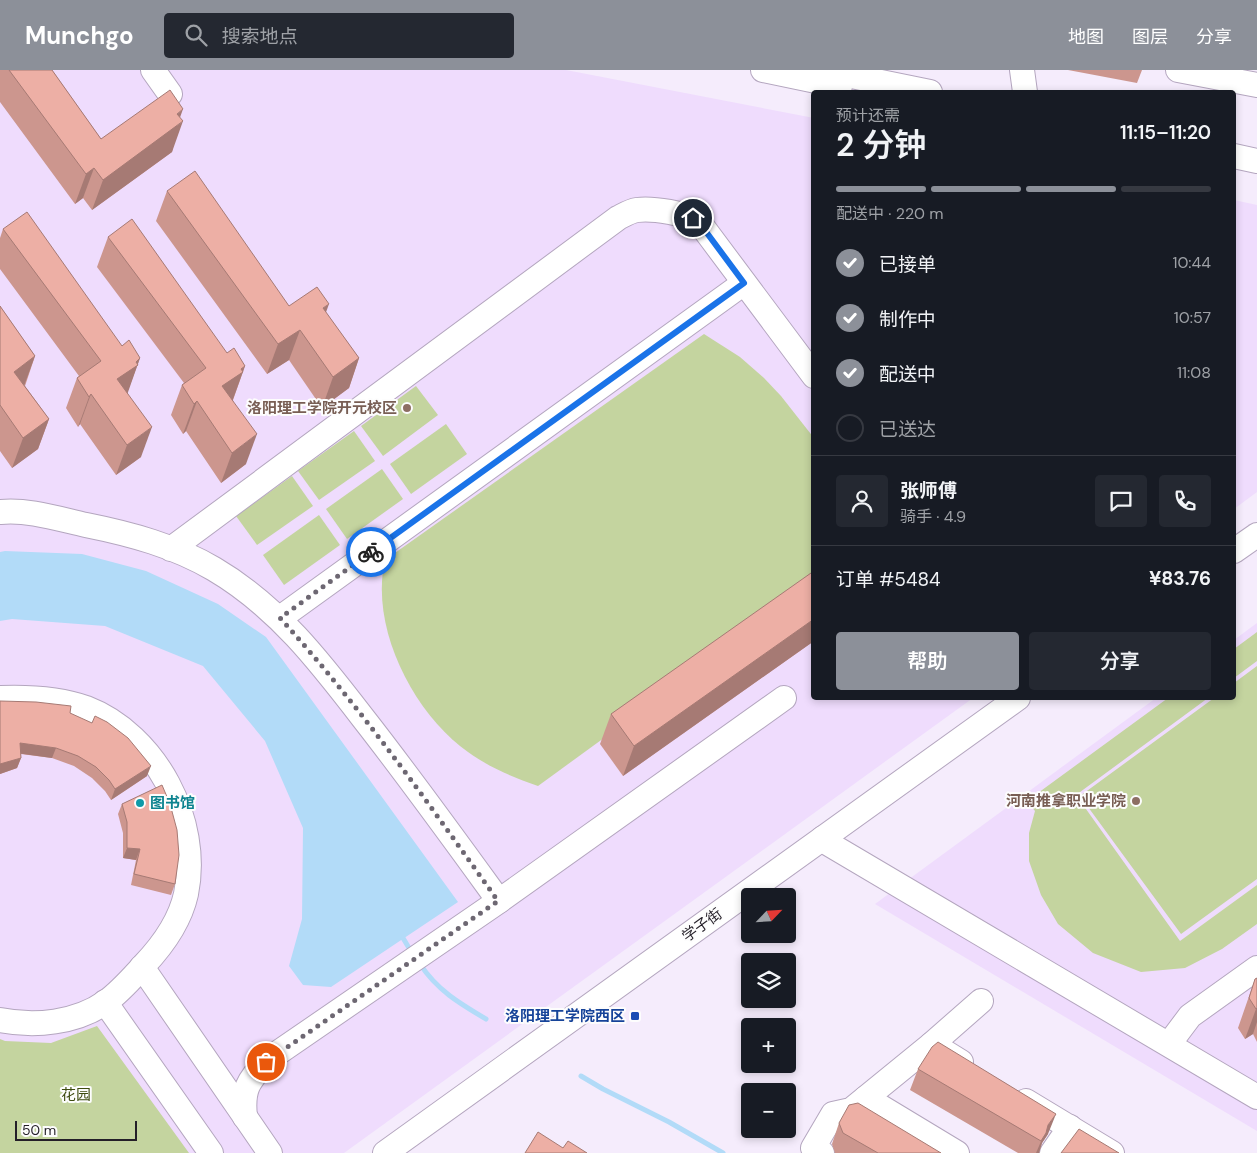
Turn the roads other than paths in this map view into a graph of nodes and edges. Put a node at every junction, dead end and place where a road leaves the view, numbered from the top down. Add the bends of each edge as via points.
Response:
1 (153, 70) edge
2 (763, 70) edge
3 (822, 70) edge
4 (1022, 70) edge
5 (1178, 70) edge
6 (1257, 85) edge
7 (860, 90) edge
8 (920, 90) edge
9 (1025, 90) edge
10 (170, 94) edge
11 (1236, 156) edge
12 (1257, 160) edge
13 (1236, 168) edge
14 (1257, 173) edge
15 (744, 283) junction
16 (811, 372) edge
17 (0, 512) edge
18 (1257, 526) edge
19 (1257, 535) edge
20 (1236, 541) edge
21 (172, 549) junction
22 (1236, 551) edge
23 (280, 618) junction
24 (0, 698) edge
25 (784, 698) dead end
26 (1015, 700) edge
27 (1029, 700) edge
28 (826, 841) junction
29 (766, 888) edge
30 (498, 901) junction
31 (741, 907) edge
32 (142, 967) junction
33 (1257, 968) edge
34 (981, 1001) dead end
35 (105, 1002) junction
36 (0, 1020) edge
37 (932, 1044) junction
38 (1169, 1044) junction
39 (981, 1073) edge
40 (1005, 1088) edge
41 (1257, 1097) edge
42 (866, 1098) junction
43 (245, 1117) junction
44 (1070, 1127) junction
45 (211, 1153) edge
46 (270, 1153) edge
47 (385, 1153) edge
48 (397, 1153) edge
49 (822, 1153) edge
50 (957, 1153) edge
51 (1052, 1153) edge
52 (1112, 1153) edge

1 - 10 street
2 - 7 street
3 - 8 street
4 - 9 street
5 - 6 street
11 - 12 street
13 - 14 street
15 - 16 street
15 - 21 street via 693,218 645,210 629,212
15 - 23 street
17 - 21 street via 38,515 109,529
18 - 20 street
19 - 22 street
21 - 23 street via 214,569
23 - 30 street via 315,656 406,773
24 - 32 street via 43,699 85,708 102,716 132,735 166,780 184,827 186,894 164,941
25 - 30 street
26 - 28 street, 学子街
27 - 28 street, 学子街
28 - 29 street, 学子街
28 - 38 street
28 - 47 street, 学子街
30 - 43 street via 266,1062 248,1083 243,1100
31 - 48 street, 学子街
32 - 35 street
32 - 43 street
33 - 38 street via 1190,1016
34 - 37 street
35 - 36 street via 82,1014 55,1021 21,1024
35 - 45 street
37 - 39 street
37 - 42 street
38 - 41 street
40 - 44 street
42 - 49 street via 851,1110 833,1114 813,1148
42 - 50 street
43 - 46 street
44 - 51 street
44 - 52 street

